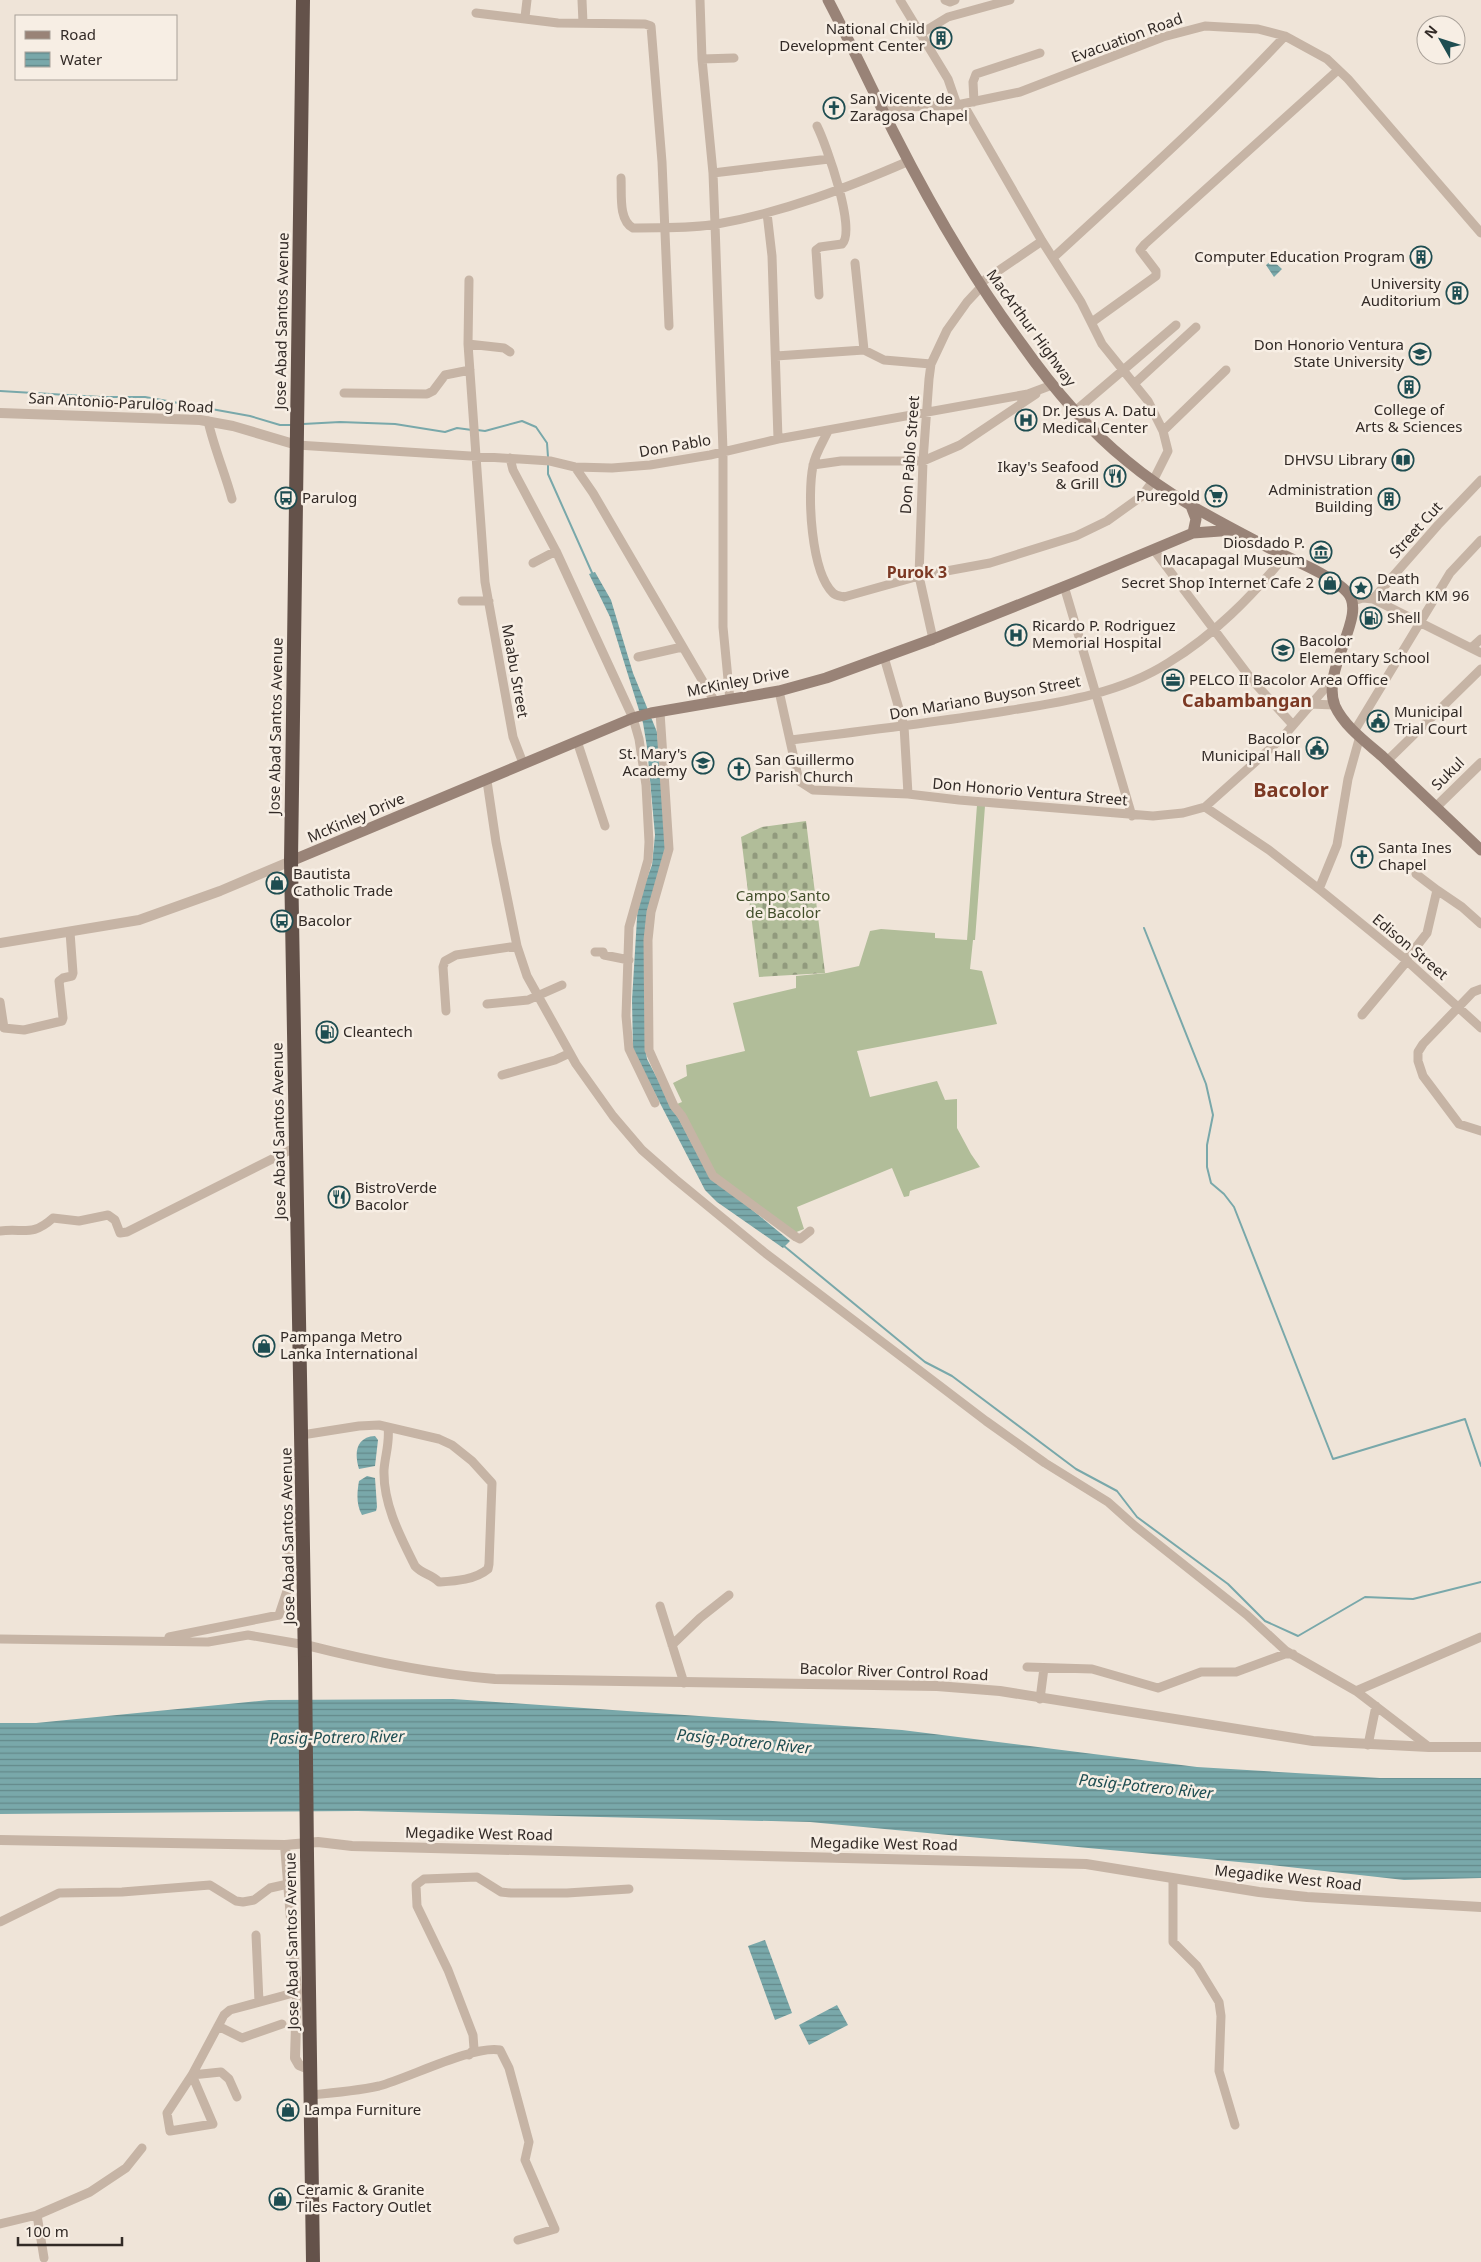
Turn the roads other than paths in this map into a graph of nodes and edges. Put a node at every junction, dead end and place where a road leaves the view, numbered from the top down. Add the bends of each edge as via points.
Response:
1 (303, 0) edge
2 (527, 0) edge
3 (582, 0) edge
4 (700, 0) edge
5 (828, 0) edge
6 (901, 0) edge
7 (945, 0) edge
8 (955, 0) edge
9 (1010, 0) edge
10 (476, 12) dead end
11 (525, 17) junction
12 (583, 23) junction
13 (920, 34) junction
14 (1285, 36) junction
15 (1040, 52) dead end
16 (734, 58) dead end
17 (702, 59) junction
18 (1338, 70) junction
19 (974, 102) junction
20 (960, 104) junction
21 (882, 108) junction
22 (817, 126) dead end
23 (829, 159) junction
24 (909, 161) junction
25 (713, 173) junction
26 (621, 178) dead end
27 (839, 191) junction
28 (767, 213) junction
29 (716, 224) junction
30 (665, 227) junction
31 (1481, 233) edge
32 (1042, 241) junction
33 (1054, 257) junction
34 (856, 263) dead end
35 (469, 280) dead end
36 (980, 285) junction
37 (819, 295) dead end
38 (1092, 322) junction
39 (1176, 325) dead end
40 (669, 326) dead end
41 (1196, 327) dead end
42 (468, 344) junction
43 (864, 350) junction
44 (510, 352) dead end
45 (776, 356) junction
46 (932, 364) junction
47 (470, 370) junction
48 (1226, 370) dead end
49 (1122, 371) junction
50 (1135, 383) junction
51 (1052, 385) junction
52 (1039, 392) junction
53 (344, 393) dead end
54 (1074, 412) junction
55 (0, 413) edge
56 (926, 414) junction
57 (208, 422) junction
58 (828, 431) junction
59 (1163, 431) junction
60 (297, 434) junction
61 (778, 439) junction
62 (723, 451) junction
63 (476, 456) junction
64 (510, 458) junction
65 (923, 461) junction
66 (813, 465) junction
67 (574, 467) junction
68 (1481, 480) edge
69 (1153, 481) junction
70 (232, 499) dead end
71 (1190, 506) junction
72 (1236, 530) junction
73 (1193, 532) junction
74 (1481, 540) edge
75 (1154, 550) junction
76 (556, 551) junction
77 (1285, 556) junction
78 (533, 563) dead end
79 (919, 576) junction
80 (1064, 586) junction
81 (1373, 599) junction
82 (462, 600) dead end
83 (489, 601) junction
84 (1353, 601) junction
85 (1421, 622) junction
86 (1214, 631) junction
87 (933, 639) junction
88 (1481, 639) edge
89 (682, 647) junction
90 (1471, 648) junction
91 (1481, 653) edge
92 (638, 657) dead end
93 (884, 657) junction
94 (1481, 670) edge
95 (1332, 678) junction
96 (778, 691) junction
97 (1095, 693) junction
98 (730, 700) junction
99 (715, 702) junction
100 (1309, 704) junction
101 (1335, 705) junction
102 (656, 712) junction
103 (635, 718) junction
104 (1293, 725) junction
105 (904, 726) junction
106 (1358, 733) junction
107 (791, 740) junction
108 (576, 741) junction
109 (1387, 761) junction
110 (523, 763) junction
111 (1481, 763) edge
112 (487, 781) junction
113 (908, 794) junction
114 (1205, 808) junction
115 (1436, 808) junction
116 (1132, 816) junction
117 (605, 826) dead end
118 (1481, 850) edge
119 (291, 861) junction
120 (1416, 874) dead end
121 (1319, 889) junction
122 (1437, 890) junction
123 (1481, 924) edge
124 (70, 932) junction
125 (0, 943) edge
126 (517, 946) junction
127 (595, 952) dead end
128 (629, 960) junction
129 (1406, 961) junction
130 (562, 985) dead end
131 (1481, 989) edge
132 (539, 996) junction
133 (0, 1002) edge
134 (487, 1004) dead end
135 (1459, 1008) junction
136 (446, 1011) dead end
137 (1362, 1014) dead end
138 (1481, 1028) edge
139 (570, 1053) junction
140 (502, 1075) dead end
141 (655, 1103) dead end
142 (1481, 1131) edge
143 (296, 1147) junction
144 (0, 1231) edge
145 (810, 1231) dead end
146 (388, 1427) junction
147 (302, 1435) junction
148 (303, 1502) junction
149 (729, 1595) dead end
150 (660, 1606) dead end
151 (1481, 1637) edge
152 (0, 1639) edge
153 (152, 1640) junction
154 (306, 1645) junction
155 (672, 1645) junction
156 (1294, 1654) junction
157 (1027, 1667) dead end
158 (1044, 1668) junction
159 (684, 1683) junction
160 (1356, 1691) junction
161 (1040, 1699) junction
162 (1376, 1706) junction
163 (1368, 1744) junction
164 (1429, 1747) junction
165 (1481, 1747) edge
166 (0, 1840) edge
167 (285, 1845) junction
168 (1173, 1878) junction
169 (288, 1884) junction
170 (629, 1889) dead end
171 (1481, 1907) edge
172 (0, 1922) edge
173 (256, 1935) dead end
174 (297, 1992) junction
175 (259, 2002) junction
176 (282, 2024) dead end
177 (218, 2026) junction
178 (469, 2055) junction
179 (309, 2069) junction
180 (192, 2075) junction
181 (310, 2096) junction
182 (237, 2097) dead end
183 (1235, 2125) dead end
184 (142, 2148) dead end
185 (37, 2215) junction
186 (0, 2224) edge
187 (518, 2240) dead end
188 (44, 2258) dead end
189 (313, 2262) edge

1 - 60 highway, Jose Abad Santos Avenue
2 - 11 street
3 - 12 street
4 - 17 street
5 - 21 main road, MacArthur Highway
6 - 13 street
7 - 8 street
9 - 13 street via 948,17
10 - 11 street
11 - 12 street via 558,23
12 - 30 street via 651,26
13 - 20 street
14 - 18 street, Evacuation Road via 1327,59
14 - 19 street, Evacuation Road via 1258,29 1205,26 1163,37 1020,92
14 - 33 street via 1149,170
15 - 19 street via 976,74
16 - 17 street
17 - 25 street
18 - 31 street, Evacuation Road
18 - 38 street via 1145,244 1140,250 1156,271 1156,276
19 - 20 street, Evacuation Road
20 - 21 street, Evacuation Road
20 - 32 street
21 - 24 main road, MacArthur Highway
22 - 23 street
23 - 25 street
23 - 27 street
24 - 27 street
24 - 36 main road, MacArthur Highway
25 - 29 street
26 - 30 street via 624,219 628,226
27 - 28 street
27 - 37 street via 847,236 842,244 816,250
28 - 29 street
28 - 45 street
29 - 30 street
29 - 62 street
30 - 40 street
32 - 33 street
32 - 36 street, Don Pablo Street
33 - 38 street
34 - 43 street
35 - 42 street, Maabu Street
36 - 46 street, Don Pablo Street via 955,316
36 - 51 main road, MacArthur Highway
38 - 49 street via 1102,344
39 - 49 street
41 - 50 street
42 - 44 street via 504,348
42 - 47 street, Maabu Street
43 - 45 street
43 - 46 street via 884,360
45 - 61 street
46 - 56 street, Don Pablo Street
47 - 53 street via 445,375 427,394
47 - 63 street, Maabu Street
48 - 59 street
49 - 50 street
49 - 54 street
50 - 59 street via 1148,400
51 - 52 street, Don Pablo
51 - 54 main road, MacArthur Highway
52 - 56 street, Don Pablo
52 - 65 street via 960,445
54 - 69 main road, MacArthur Highway via 1110,447
55 - 57 street, San Antonio-Parulog Road
56 - 58 street, Don Pablo
56 - 65 street, Don Pablo Street
57 - 60 street, San Antonio-Parulog Road
57 - 70 street
58 - 61 street, Don Pablo
58 - 66 street
59 - 69 street via 1168,451
60 - 63 street, Don Pablo
60 - 119 highway, Jose Abad Santos Avenue
61 - 62 street, Don Pablo
62 - 67 street, Don Pablo via 650,465
62 - 98 street via 723,627
63 - 64 street, Don Pablo
63 - 83 street, Maabu Street
64 - 67 street, Don Pablo
64 - 76 street via 513,470
65 - 66 street via 841,461
65 - 79 street, Don Pablo Street
66 - 79 street via 813,545 834,595 844,597
67 - 89 street via 593,493
68 - 81 street, Street Cut
69 - 71 main road, MacArthur Highway
69 - 79 street via 1126,509 1076,536 990,563
71 - 72 main road, MacArthur Highway
71 - 73 main road via 1196,519
72 - 73 main road, McKinley Drive
72 - 77 main road, MacArthur Highway
73 - 75 main road, McKinley Drive
74 - 85 street via 1450,573
75 - 80 main road, McKinley Drive
75 - 86 street
76 - 78 street
76 - 103 street
77 - 84 main road, MacArthur Highway via 1339,585
77 - 86 street, Don Mariano Buyson Street
79 - 87 street, Don Pablo Street
80 - 87 main road, McKinley Drive
80 - 97 street
81 - 84 street
81 - 85 street
82 - 83 street
83 - 110 street, Maabu Street via 513,737
84 - 95 main road via 1353,618
85 - 90 street
85 - 106 street
86 - 97 street, Don Mariano Buyson Street via 1167,664 1127,683
86 - 104 street
87 - 93 main road, McKinley Drive
88 - 90 street
89 - 92 street
89 - 99 street
90 - 91 street
93 - 96 main road, McKinley Drive
93 - 105 street
94 - 109 street
95 - 100 street
95 - 101 main road
96 - 98 main road, McKinley Drive
96 - 107 street, Don Honorio Ventura Street
97 - 105 street, Don Mariano Buyson Street via 1049,704
97 - 116 street
98 - 99 main road, McKinley Drive
99 - 102 main road, McKinley Drive
100 - 101 street
100 - 104 street
101 - 106 main road
102 - 103 main road, McKinley Drive
102 - 145 street via 669,849 651,912 648,940 649,1050 674,1106 713,1176 796,1237 800,1239
103 - 108 main road, McKinley Drive
103 - 128 street via 646,785 649,842 648,860 629,928
104 - 114 street
105 - 107 street, Don Mariano Buyson Street
105 - 113 street
106 - 109 main road
106 - 121 street via 1337,845
107 - 113 street, Don Honorio Ventura Street via 799,780 812,790
108 - 110 main road, McKinley Drive
108 - 117 street
109 - 115 main road
110 - 112 main road, McKinley Drive
111 - 115 street, Sukul
112 - 119 main road, McKinley Drive
112 - 126 street
113 - 116 street, Don Honorio Ventura Street
114 - 116 street, Don Honorio Ventura Street via 1172,815
114 - 121 street, Edison Street via 1269,850
115 - 118 main road
119 - 124 street via 174,909 139,920
119 - 143 highway, Jose Abad Santos Avenue
120 - 122 street
121 - 129 street, Edison Street
122 - 123 street
122 - 129 street via 1427,933
124 - 125 street
124 - 133 street via 73,973 59,982 62,1021 24,1030 4,1028
126 - 132 street via 527,976
126 - 136 street via 456,955 446,961 443,967
127 - 128 street
128 - 141 street via 626,1016 629,1049
129 - 135 street, Edison Street
129 - 137 street
130 - 132 street
131 - 135 street via 1473,992
132 - 134 street via 523,1001
132 - 139 street
135 - 138 street, Edison Street
135 - 142 street via 1423,1044 1418,1052 1418,1061 1423,1076 1459,1124
139 - 140 street
139 - 156 street via 613,1116 642,1150 675,1180 764,1252 1012,1440 1108,1502 1247,1615 1281,1648
143 - 144 street via 127,1232 120,1233 115,1220 108,1215 79,1221 53,1218 29,1232
143 - 147 highway, Jose Abad Santos Avenue
146 - 146 street via 390,1442 384,1468 387,1502 415,1566 439,1582 482,1574 489,1564 492,1482 452,1445
146 - 147 street via 359,1426
147 - 148 highway, Jose Abad Santos Avenue
148 - 153 street via 288,1542 289,1586 279,1615
148 - 154 highway, Jose Abad Santos Avenue
149 - 155 street
150 - 155 street
151 - 160 street
152 - 153 street
153 - 154 street via 208,1642 248,1635
154 - 159 street, Bacolor River Control Road via 374,1662 453,1676
154 - 179 highway, Jose Abad Santos Avenue, bridge
155 - 159 street
156 - 158 street via 1285,1654 1236,1672 1201,1672 1158,1688 1092,1669
156 - 160 street
157 - 158 street
158 - 161 street
159 - 161 street, Bacolor River Control Road via 938,1686 1000,1691
160 - 162 street
161 - 163 street, Bacolor River Control Road via 1313,1741
162 - 163 street
162 - 164 street
163 - 164 street, Bacolor River Control Road
164 - 165 street, Bacolor River Control Road
166 - 167 street, Megadike West Road
167 - 168 street, Megadike West Road via 318,1842 362,1847 1086,1864
167 - 169 street
168 - 171 street, Megadike West Road via 1307,1897
168 - 183 street via 1173,1942 1197,1966 1219,2002 1219,2071
169 - 172 street via 270,1888 254,1900 243,1902 210,1885 59,1893
169 - 174 street
170 - 178 street via 511,1893 501,1892 477,1877 424,1879 416,1885 417,1906 448,1970 473,2035 474,2049
173 - 175 street
174 - 175 street
174 - 179 street via 295,2058 299,2065
175 - 177 street via 230,2010
176 - 177 street via 242,2038
177 - 180 street
178 - 181 street via 380,2085
178 - 187 street via 500,2050 509,2068 529,2142 525,2160 555,2229
179 - 181 highway, Jose Abad Santos Avenue
180 - 180 street via 213,2124 170,2131 167,2113
180 - 182 street via 221,2072
181 - 189 highway, Jose Abad Santos Avenue
184 - 185 street via 126,2168 90,2192
185 - 186 street
185 - 188 street

